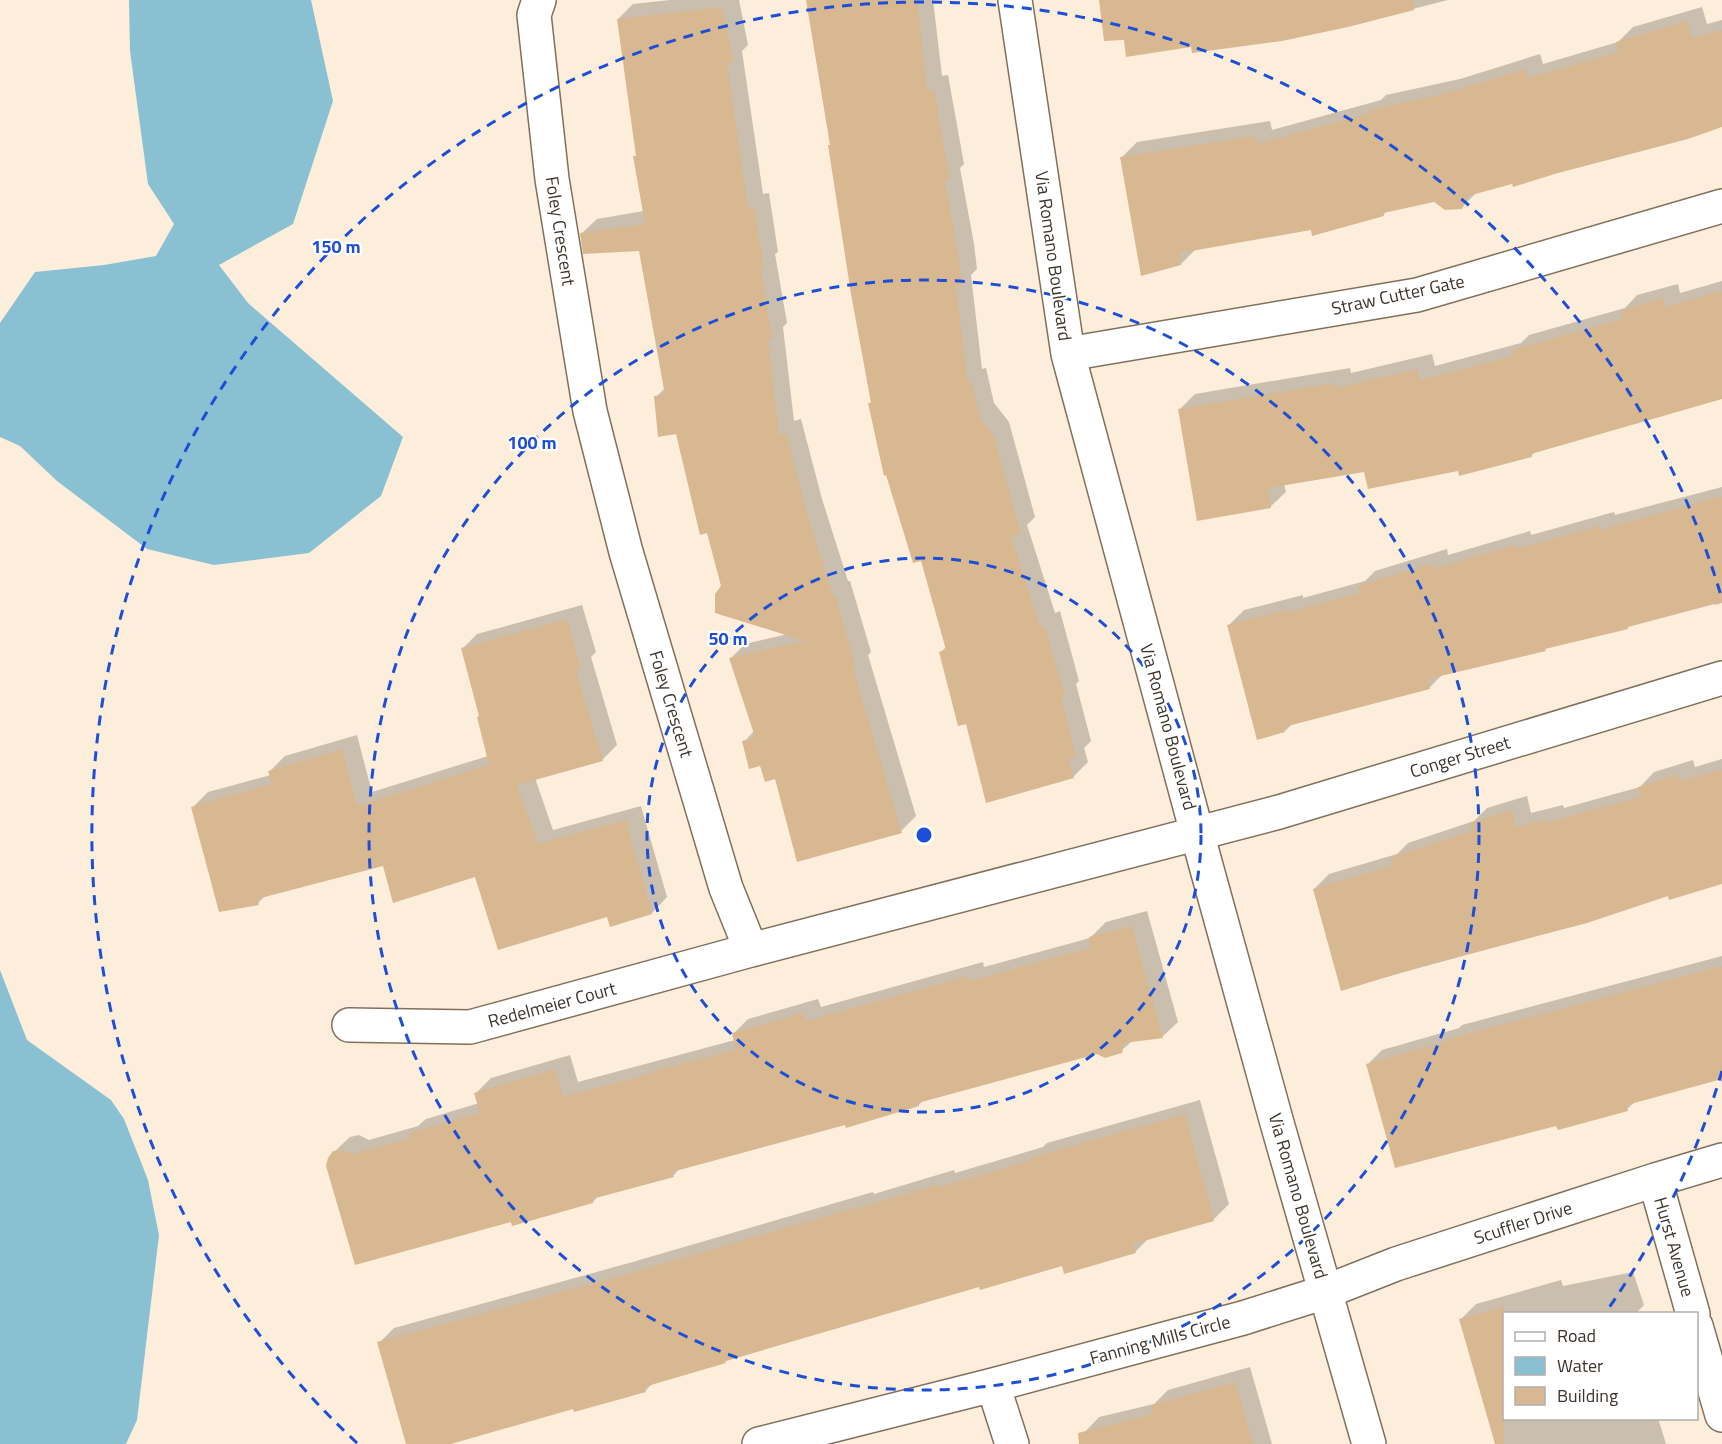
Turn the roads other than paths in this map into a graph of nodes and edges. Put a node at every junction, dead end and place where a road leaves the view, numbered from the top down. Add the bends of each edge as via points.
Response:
1 (539, 0) edge
2 (1015, 0) edge
3 (1722, 206) edge
4 (1068, 354) junction
5 (1722, 678) edge
6 (1197, 833) junction
7 (751, 950) junction
8 (349, 1026) dead end
9 (1722, 1160) edge
10 (1655, 1179) junction
11 (1325, 1292) junction
12 (1692, 1312) edge
13 (1698, 1333) edge
14 (993, 1385) junction
15 (1722, 1415) edge
16 (759, 1444) edge
17 (1012, 1444) edge
18 (1369, 1444) edge

1 - 7 street, Foley Crescent via 534,15 552,179 590,411 626,552 719,866
2 - 4 street, Via Romano Boulevard
3 - 4 street, Straw Cutter Gate via 1417,295
4 - 6 street, Via Romano Boulevard
5 - 6 street, Conger Street via 1279,812
6 - 7 street
6 - 11 street, Via Romano Boulevard
7 - 8 street, Redelmeier Court via 470,1027
9 - 10 street, Scuffler Drive
10 - 11 street, Scuffler Drive via 1396,1264
10 - 12 street, Hurst Avenue
11 - 14 street, Fanning Mills Circle
11 - 18 street, Via Romano Boulevard
13 - 15 street
14 - 16 street, Fanning Mills Circle
14 - 17 street

